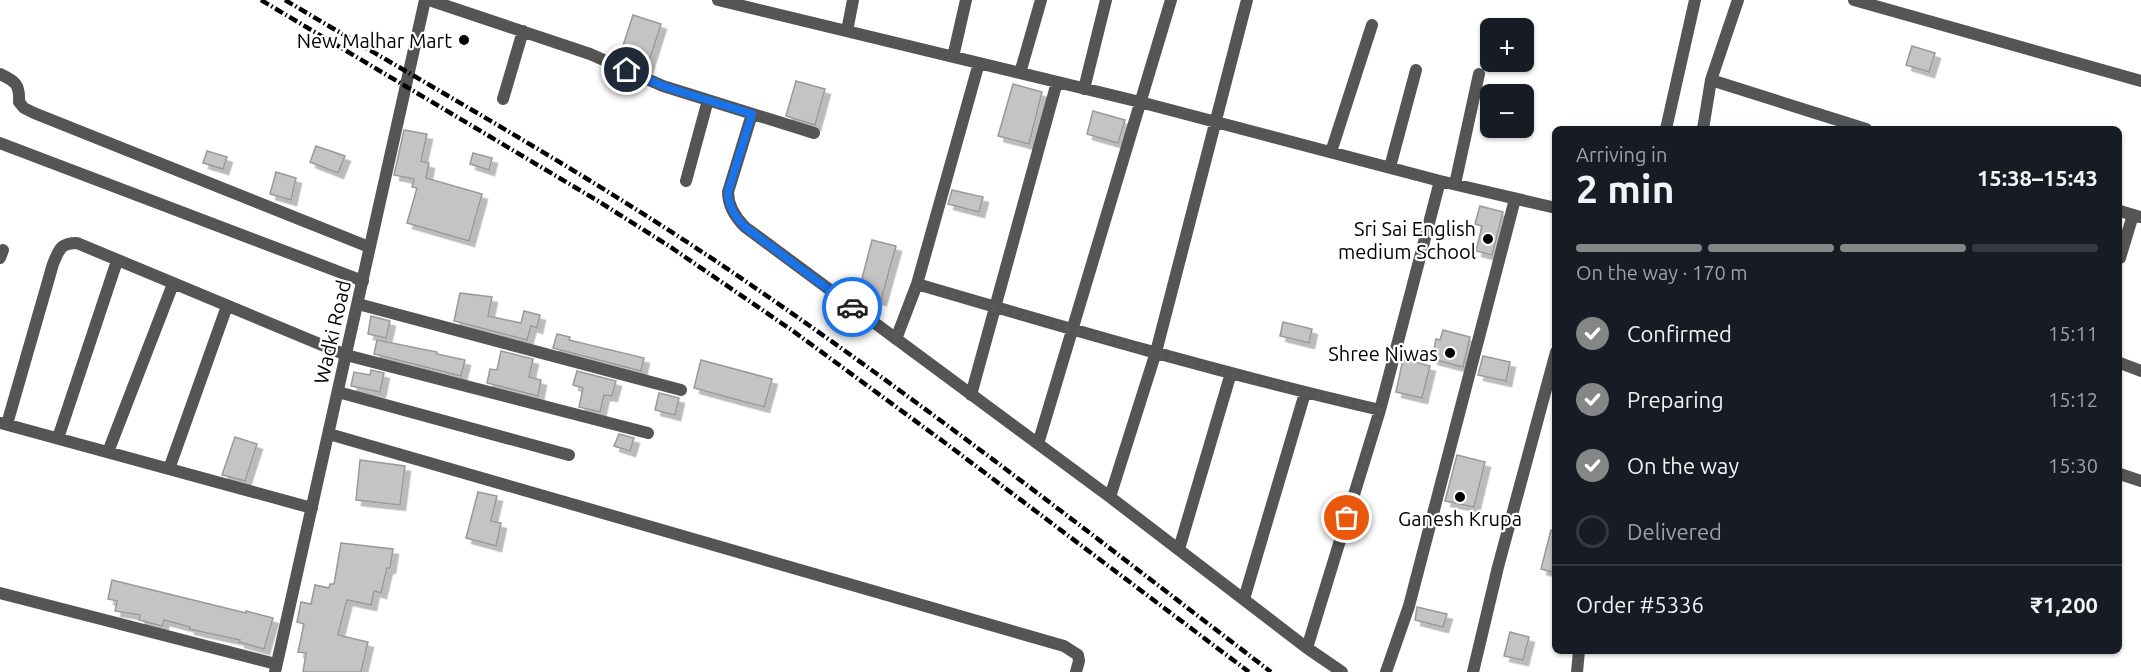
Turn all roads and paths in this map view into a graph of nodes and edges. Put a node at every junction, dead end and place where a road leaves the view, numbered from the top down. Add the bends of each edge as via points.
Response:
1 (427, 0) edge
2 (718, 0) edge
3 (853, 0) edge
4 (966, 0) edge
5 (1041, 0) edge
6 (1106, 0) edge
7 (1171, 0) edge
8 (1247, 0) edge
9 (1695, 0) edge
10 (1738, 0) edge
11 (1854, 0) edge
12 (1372, 25) dead end
13 (523, 31) junction
14 (847, 31) junction
15 (953, 57) junction
16 (979, 63) junction
17 (1416, 70) dead end
18 (0, 74) edge
19 (1020, 74) junction
20 (1479, 74) dead end
21 (1711, 80) junction
22 (2141, 81) edge
23 (1057, 82) junction
24 (1084, 89) junction
25 (503, 99) dead end
26 (708, 100) junction
27 (1140, 102) junction
28 (752, 114) junction
29 (1214, 122) junction
30 (1667, 126) edge
31 (1703, 126) edge
32 (1857, 126) edge
33 (814, 133) dead end
34 (0, 143) edge
35 (1331, 152) junction
36 (1390, 167) junction
37 (686, 181) dead end
38 (1440, 181) junction
39 (1455, 184) junction
40 (1515, 199) junction
41 (1552, 207) edge
42 (2122, 212) edge
43 (2137, 216) edge
44 (369, 247) junction
45 (2122, 253) edge
46 (117, 261) junction
47 (363, 281) junction
48 (173, 284) junction
49 (917, 284) junction
50 (358, 304) junction
51 (227, 306) junction
52 (995, 307) junction
53 (1072, 330) junction
54 (896, 339) junction
55 (1155, 352) junction
56 (346, 355) junction
57 (2122, 364) edge
58 (1552, 367) edge
59 (2140, 368) edge
60 (1231, 373) junction
61 (681, 390) dead end
62 (338, 393) junction
63 (1305, 393) junction
64 (971, 394) junction
65 (1380, 410) junction
66 (3, 423) edge
67 (648, 433) dead end
68 (329, 434) junction
69 (58, 438) junction
70 (1038, 444) junction
71 (108, 452) junction
72 (569, 455) dead end
73 (169, 469) junction
74 (2122, 475) edge
75 (2141, 481) edge
76 (1110, 497) junction
77 (312, 508) junction
78 (1179, 549) junction
79 (0, 593) edge
80 (1244, 599) junction
81 (1307, 648) junction
82 (1579, 654) edge
83 (275, 668) edge
84 (1076, 672) edge
85 (1342, 672) edge
86 (1386, 672) edge
87 (1473, 672) edge
88 (1577, 672) edge

1 - 13 street
1 - 44 street, Wadki Road
2 - 14 street
3 - 14 street
4 - 15 street
5 - 19 street
6 - 24 street
7 - 27 street
8 - 29 street
9 - 30 street
10 - 21 street
11 - 22 street
12 - 35 street
13 - 25 street
13 - 26 street
14 - 15 street
15 - 16 street
16 - 19 street
16 - 49 street
17 - 36 street
18 - 44 street via 14,81 19,102 34,113
19 - 23 street
20 - 39 street
21 - 31 street
21 - 32 street
23 - 24 street
23 - 52 street
24 - 27 street
26 - 28 street
26 - 37 street
27 - 29 street
27 - 53 street
28 - 33 street
28 - 54 street via 728,192 736,218
29 - 35 street
29 - 55 street
34 - 47 street
35 - 36 street
36 - 38 street
38 - 39 street
38 - 65 street
39 - 40 street
40 - 41 street
40 - 86 street via 1408,606
42 - 43 street
43 - 45 street
44 - 47 street, Wadki Road
46 - 48 street
46 - 66 street via 77,243 67,243 59,250
46 - 69 street
47 - 50 street, Wadki Road
48 - 51 street
48 - 71 street
49 - 52 street
49 - 54 street
50 - 56 street, Wadki Road
50 - 61 street
51 - 56 street
51 - 73 street
52 - 53 street
52 - 64 street
53 - 55 street
53 - 70 street
54 - 64 street
55 - 60 street
55 - 76 street
56 - 62 street, Wadki Road
56 - 67 street
57 - 59 street
58 - 87 street
60 - 63 street
60 - 78 street
62 - 68 street, Wadki Road
62 - 72 street
63 - 65 street
63 - 80 street
64 - 70 street
65 - 81 street
66 - 69 street
68 - 77 street, Wadki Road
68 - 84 street via 1064,646 1078,655
69 - 71 street
70 - 76 street
71 - 73 street
73 - 77 street
74 - 75 street
76 - 78 street
77 - 83 street, Wadki Road
78 - 80 street
79 - 83 street
80 - 81 street
81 - 85 street
82 - 88 street

